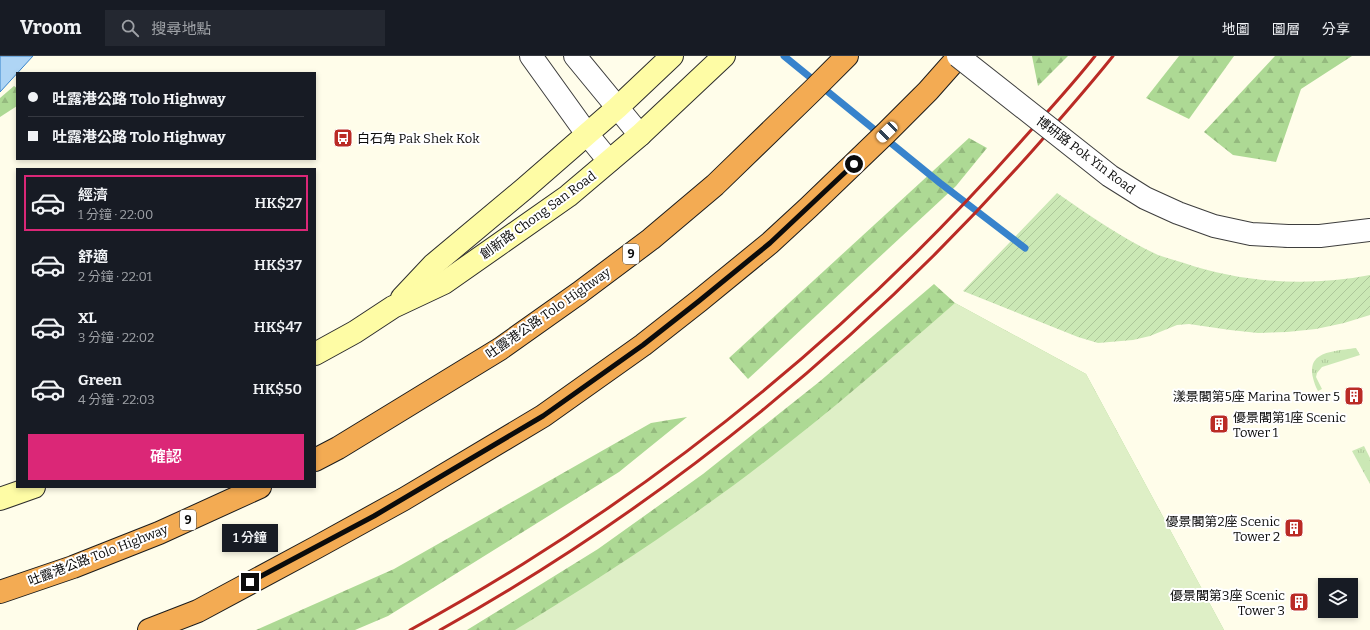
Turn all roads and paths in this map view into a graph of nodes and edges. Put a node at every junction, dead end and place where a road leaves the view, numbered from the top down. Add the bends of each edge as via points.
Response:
1 (531, 56) edge
2 (575, 56) edge
3 (672, 56) edge
4 (724, 56) edge
5 (847, 56) edge
6 (959, 56) edge
7 (617, 108) junction
8 (587, 134) junction
9 (640, 135) junction
10 (609, 161) junction
11 (1370, 230) edge
12 (393, 307) junction
13 (316, 353) edge
14 (316, 459) edge
15 (31, 488) edge
16 (258, 488) edge
17 (0, 499) edge
18 (0, 592) edge
19 (149, 630) edge

1 - 8 street
2 - 7 street
3 - 7 main road, 創新路 Chong San Road
4 - 9 main road, 創新路 Chong San Road
5 - 14 highway, 吐露港公路 Tolo Highway / 9 via 715,185 651,239 500,349
6 - 11 street, 博研路 Pok Yin Road, bridge via 1110,176 1145,198 1178,213 1214,226 1250,234 1320,236
6 - 19 highway via 928,91 770,243 643,345 543,416 404,499 317,547 198,611
7 - 8 main road, 創新路 Chong San Road
7 - 9 street
8 - 10 street
8 - 12 main road, 創新路 Chong San Road via 433,264
9 - 10 main road, 創新路 Chong San Road
10 - 12 main road, 創新路 Chong San Road via 568,196 444,283
12 - 13 main road, 創新路 Chong San Road via 356,332
15 - 17 main road
16 - 18 highway, 吐露港公路 Tolo Highway / 9 via 159,533

